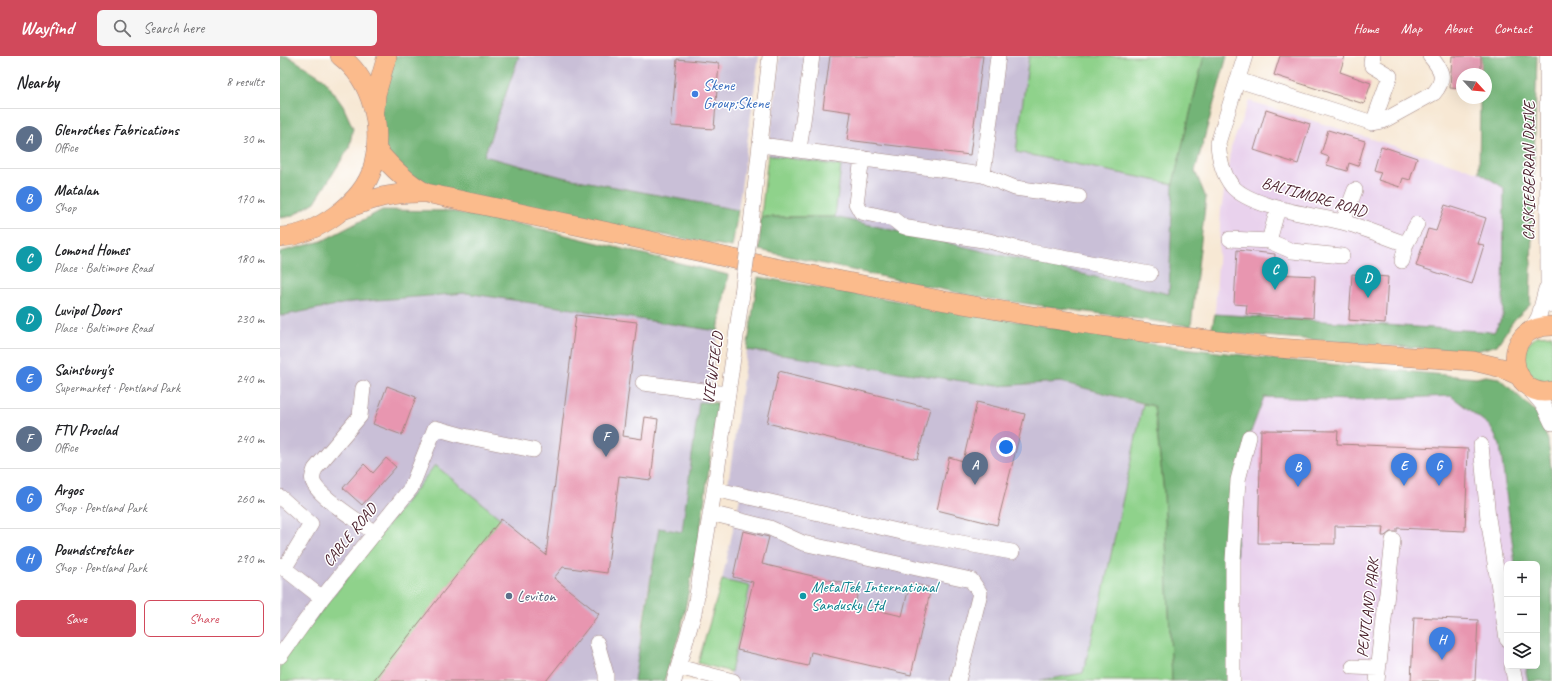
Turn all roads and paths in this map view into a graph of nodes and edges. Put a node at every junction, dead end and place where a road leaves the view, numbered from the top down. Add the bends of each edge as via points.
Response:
1 (340, 56) edge
2 (387, 56) edge
3 (770, 56) edge
4 (812, 56) edge
5 (998, 56) edge
6 (1245, 56) edge
7 (1372, 56) edge
8 (1430, 56) edge
9 (1548, 57) edge
10 (1238, 80) junction
11 (374, 111) junction
12 (1373, 123) junction
13 (761, 145) junction
14 (376, 149) junction
15 (799, 150) junction
16 (862, 158) junction
17 (983, 175) junction
18 (1355, 190) dead end
19 (426, 192) junction
20 (1079, 197) dead end
21 (1278, 208) junction
22 (343, 210) junction
23 (1343, 222) junction
24 (1417, 224) dead end
25 (281, 238) edge
26 (1230, 239) dead end
27 (1269, 241) junction
28 (1406, 244) junction
29 (1342, 256) dead end
30 (1402, 261) dead end
31 (1150, 274) dead end
32 (1548, 284) junction
33 (1552, 305) edge
34 (1552, 326) edge
35 (1526, 335) junction
36 (1473, 361) junction
37 (1522, 379) junction
38 (643, 383) dead end
39 (363, 388) dead end
40 (1552, 391) edge
41 (728, 394) junction
42 (1552, 423) edge
43 (1249, 437) dead end
44 (1481, 445) dead end
45 (533, 450) dead end
46 (714, 489) junction
47 (280, 497) edge
48 (710, 513) junction
49 (375, 533) junction
50 (1393, 540) dead end
51 (1012, 552) dead end
52 (282, 567) edge
53 (322, 598) junction
54 (1506, 633) edge
55 (597, 643) dead end
56 (280, 656) edge
57 (1353, 667) dead end
58 (1513, 669) edge
59 (676, 674) edge
60 (1378, 675) edge
61 (606, 681) edge
62 (733, 681) edge
63 (958, 681) edge
64 (1233, 681) edge
65 (1515, 681) edge

1 - 11 main road via 365,85
2 - 11 main road
3 - 13 street, VIEWFIELD
4 - 15 street
5 - 17 street
6 - 10 street, BALTIMORE ROAD
7 - 12 street via 1373,66 1390,76
8 - 12 street via 1440,68 1441,75 1441,82 1434,93
9 - 32 street, CASKIEBERRAN DRIVE
10 - 12 street
10 - 21 street, BALTIMORE ROAD via 1218,143 1218,157 1223,172 1233,187 1250,198
11 - 14 main road via 377,127
13 - 15 street
13 - 41 street, VIEWFIELD, bridge
14 - 19 main road via 399,175 411,185
14 - 22 main road via 366,181
15 - 16 street
16 - 17 street
16 - 31 street via 856,203 858,209 864,213 893,219 904,227 989,241 1031,252
17 - 20 street via 1015,188
18 - 23 street
19 - 22 main road via 401,192
19 - 36 main road via 771,267 1033,316 1255,345
21 - 23 street, BALTIMORE ROAD
21 - 27 street
22 - 25 main road via 313,230
23 - 28 street, BALTIMORE ROAD
24 - 28 street
26 - 27 street
27 - 29 street via 1292,251
28 - 30 street
32 - 33 street
32 - 35 street via 1539,316
34 - 35 main road via 1541,326
35 - 36 main road via 1505,351
35 - 37 main road via 1514,354 1515,366
36 - 37 main road via 1502,368
37 - 40 main road via 1532,388
37 - 42 street via 1544,406
38 - 41 street
39 - 49 street via 360,416 315,469 312,477 320,492
41 - 46 street, VIEWFIELD
43 - 64 street via 1238,480
44 - 54 street via 1488,518
45 - 49 street, CABLE ROAD via 435,428 411,488
46 - 48 street, VIEWFIELD
46 - 51 street via 906,534
47 - 52 street via 311,524
48 - 59 street, VIEWFIELD via 694,613
48 - 63 street via 770,528 803,543 971,580 980,593
49 - 53 street, CABLE ROAD
50 - 60 street, PENTLAND PARK
52 - 53 street
53 - 56 street, CABLE ROAD
55 - 61 street
57 - 60 street
58 - 65 street
59 - 62 street

